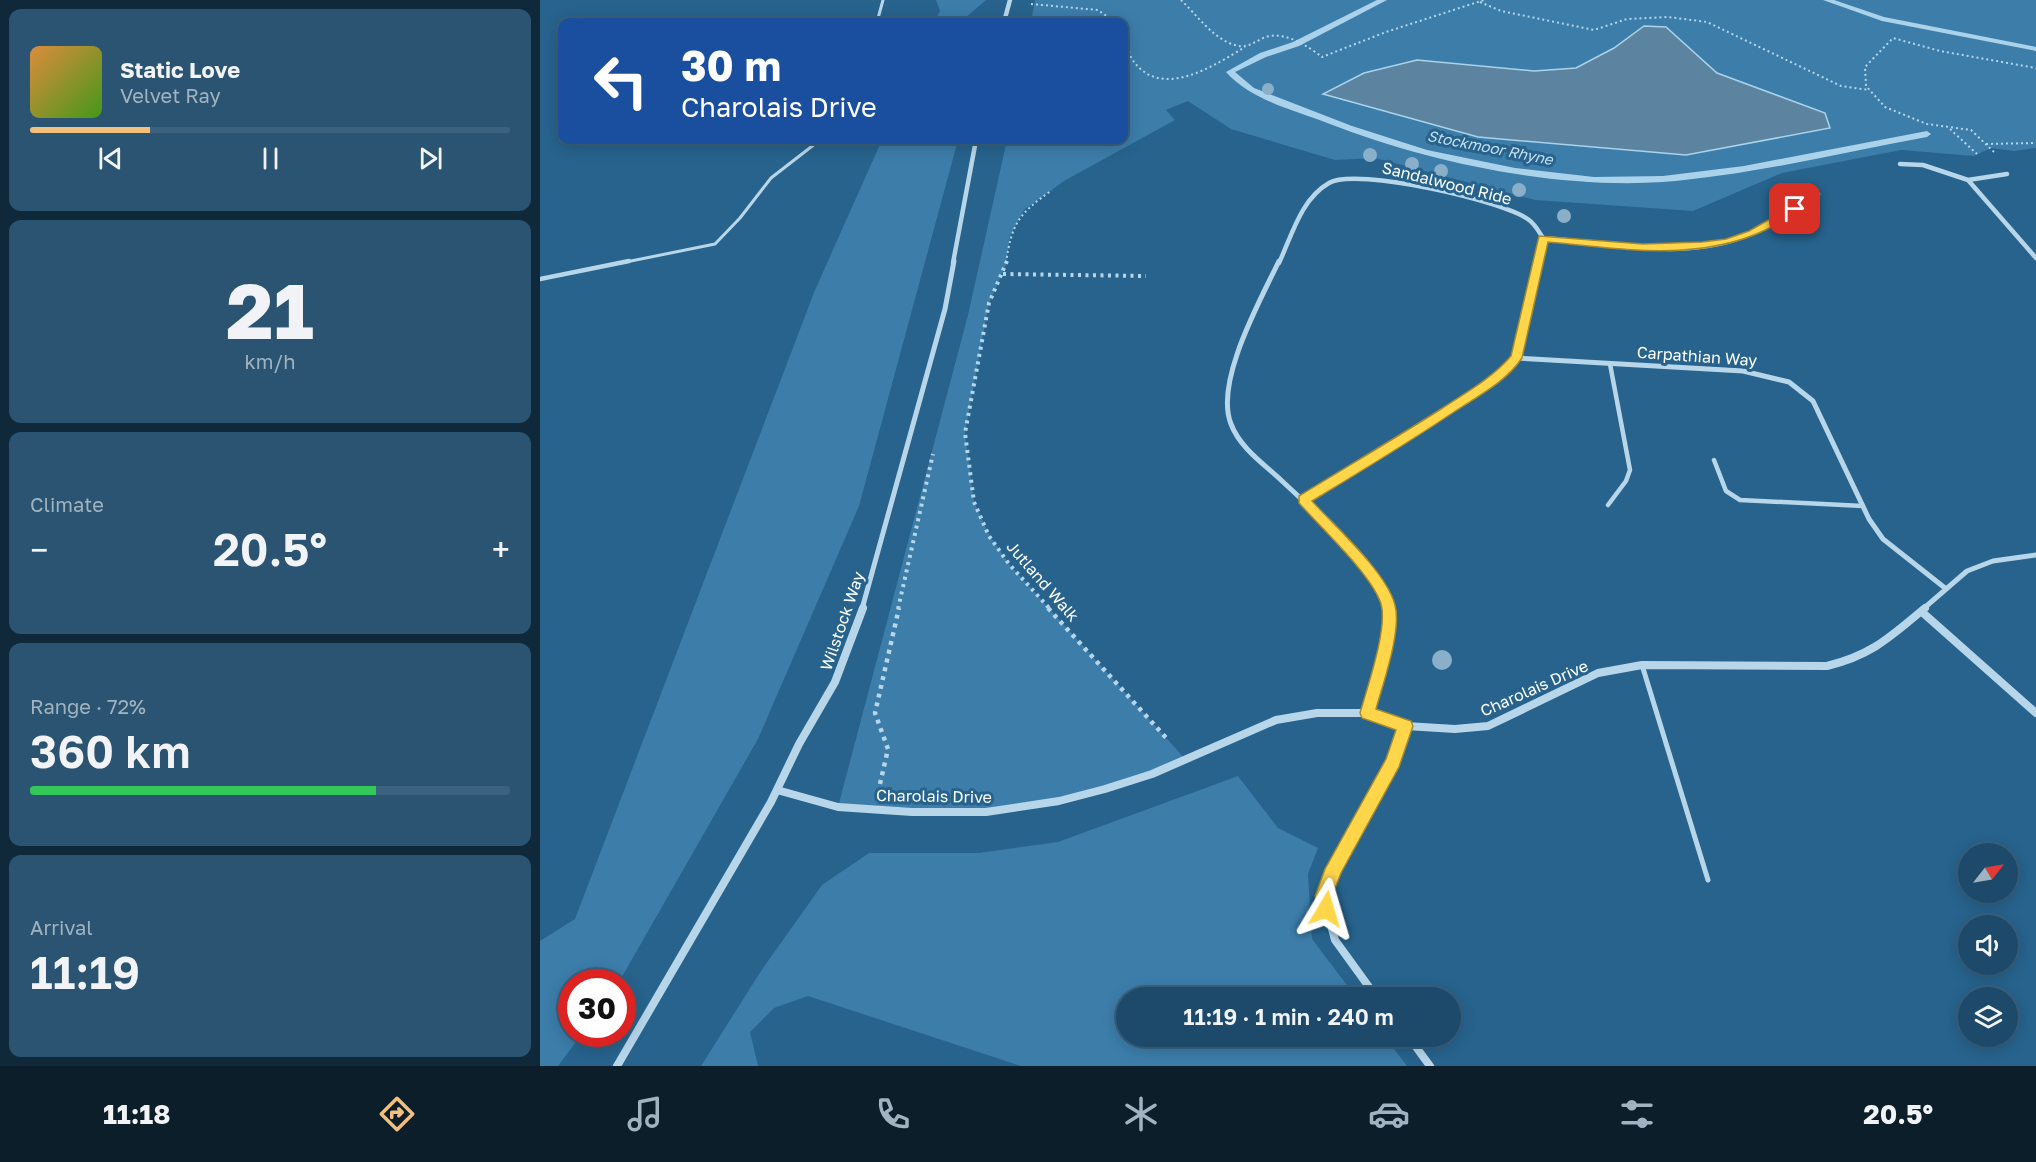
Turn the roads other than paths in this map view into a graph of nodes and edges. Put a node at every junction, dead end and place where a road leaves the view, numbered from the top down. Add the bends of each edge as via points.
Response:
1 (883, 0) edge
2 (1010, 2) edge
3 (878, 18) edge
4 (1005, 18) edge
5 (815, 144) edge
6 (975, 144) edge
7 (1900, 164) dead end
8 (2007, 174) dead end
9 (1968, 180) junction
10 (1818, 194) dead end
11 (1543, 238) junction
12 (2036, 258) edge
13 (540, 279) edge
14 (1516, 358) junction
15 (1610, 364) junction
16 (1714, 460) dead end
17 (1304, 500) junction
18 (1608, 505) dead end
19 (1863, 506) junction
20 (2036, 555) edge
21 (1945, 588) junction
22 (1922, 612) junction
23 (1642, 665) junction
24 (1367, 713) junction
25 (2036, 713) edge
26 (1406, 726) junction
27 (777, 790) junction
28 (1708, 880) dead end
29 (1368, 987) edge
30 (1416, 1047) edge
31 (617, 1066) edge
32 (1430, 1066) edge

1 - 3 lane
2 - 4 street
5 - 13 lane via 771,178 715,244
6 - 27 street, Wilstock Way via 945,309 867,597 835,682
7 - 9 street via 1923,165
8 - 9 street
9 - 12 street
10 - 11 street via 1778,222 1728,242 1643,247
11 - 14 street
11 - 17 street, Sandalwood Ride via 1530,220 1513,212 1359,176 1336,180 1309,201 1257,304 1233,376 1227,415 1236,435
14 - 15 street, Carpathian Way
14 - 17 street via 1496,379
15 - 18 lane via 1630,470
15 - 19 street, Carpathian Way via 1743,371 1790,382 1813,401
16 - 19 lane via 1726,491 1740,500
17 - 24 street, Sandalwood Ride via 1379,584 1389,607 1385,648
19 - 21 street, Carpathian Way via 1883,539
20 - 21 street, Charolais Drive via 1994,561 1967,571
21 - 22 street, Charolais Drive
22 - 23 street, Charolais Drive via 1855,659 1827,666
22 - 25 street
23 - 26 street, Charolais Drive via 1598,674 1488,726
23 - 28 lane
24 - 26 street, Charolais Drive
24 - 27 street, Charolais Drive via 1317,713 1276,720 1186,760 1105,789 986,812 838,807
26 - 29 street via 1393,762 1334,869 1324,896 1328,921 1343,957
27 - 31 street, Wilstock Way
30 - 32 street

